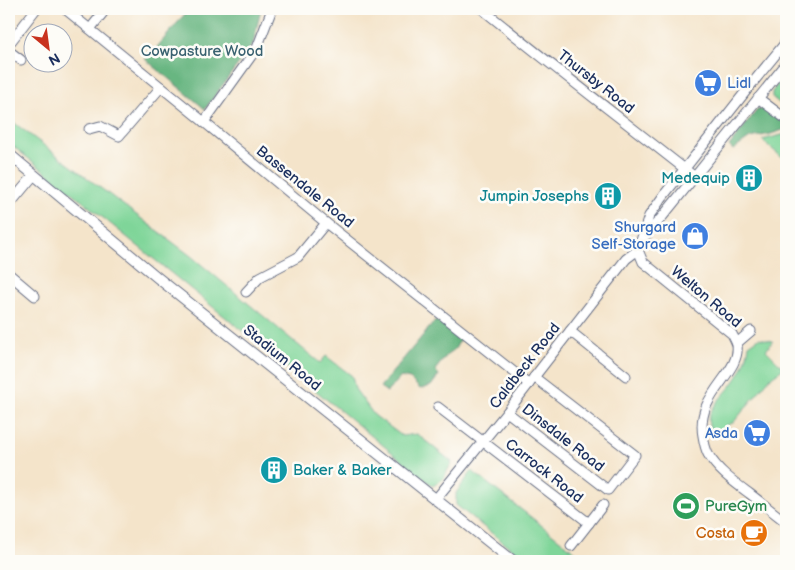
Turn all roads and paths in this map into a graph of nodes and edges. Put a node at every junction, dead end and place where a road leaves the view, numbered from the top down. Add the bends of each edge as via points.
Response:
1 (36, 9) edge
2 (65, 9) edge
3 (106, 9) edge
4 (272, 9) edge
5 (482, 9) edge
6 (90, 29) junction
7 (786, 42) edge
8 (9, 44) edge
9 (9, 51) edge
10 (21, 60) dead end
11 (786, 64) edge
12 (161, 87) junction
13 (758, 98) junction
14 (786, 119) edge
15 (204, 122) junction
16 (718, 126) junction
17 (89, 129) dead end
18 (9, 154) edge
19 (685, 169) junction
20 (34, 175) junction
21 (695, 177) junction
22 (9, 205) edge
23 (326, 223) junction
24 (641, 240) junction
25 (638, 250) junction
26 (9, 274) edge
27 (246, 292) dead end
28 (35, 296) dead end
29 (570, 331) junction
30 (751, 331) dead end
31 (737, 344) junction
32 (626, 376) dead end
33 (532, 380) junction
34 (438, 406) dead end
35 (507, 412) junction
36 (483, 441) junction
37 (435, 500) junction
38 (603, 505) dead end
39 (786, 522) edge
40 (588, 523) junction
41 (571, 546) dead end
42 (513, 561) edge

1 - 8 street
2 - 6 street, Bassendale Road
3 - 6 street
4 - 15 street via 257,48
5 - 19 street, Thursby Road
6 - 12 street, Bassendale Road
7 - 16 street
9 - 10 street
11 - 13 street
12 - 15 street, Bassendale Road
12 - 17 street via 119,136 100,126
13 - 14 street
13 - 16 street via 748,97 730,120
13 - 21 street
15 - 23 street, Bassendale Road
16 - 19 street
18 - 20 street, Stadium Road
19 - 21 street, Thursby Road
19 - 24 street via 649,216
20 - 22 street
20 - 37 street, Stadium Road
21 - 24 street
23 - 27 street via 298,257 260,277
23 - 33 street, Bassendale Road
24 - 25 street
25 - 29 street, Caldbeck Road via 626,259
25 - 31 street, Welton Road via 644,262 732,334
26 - 28 street
29 - 32 street
29 - 33 street, Caldbeck Road
30 - 31 street
31 - 39 street, Welton Road via 731,368 707,403 702,419 706,448 724,474
33 - 35 street, Caldbeck Road
33 - 35 street, Dinsdale Road via 636,455 608,490
34 - 36 street, Carrock Road
35 - 36 street, Caldbeck Road
36 - 37 street, Caldbeck Road
36 - 40 street, Carrock Road
37 - 42 street, Stadium Road
38 - 40 street, Carrock Road
40 - 41 street, Carrock Road

